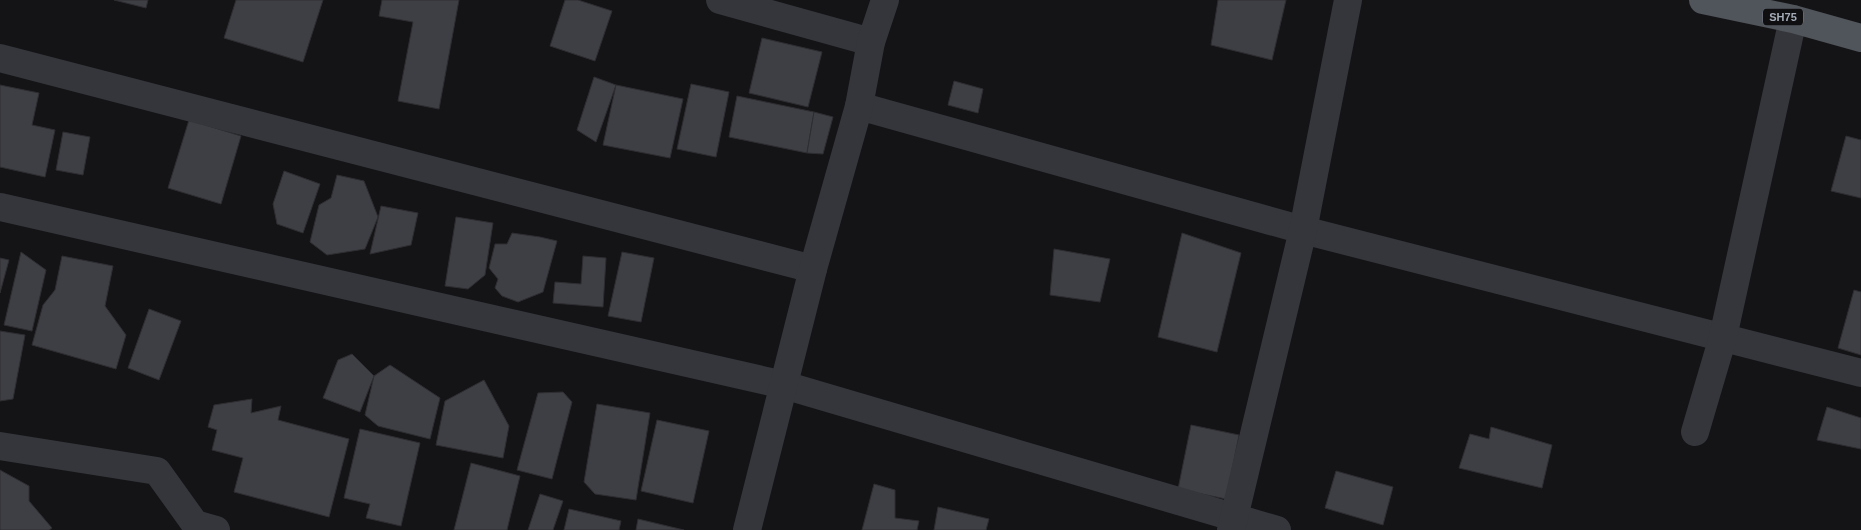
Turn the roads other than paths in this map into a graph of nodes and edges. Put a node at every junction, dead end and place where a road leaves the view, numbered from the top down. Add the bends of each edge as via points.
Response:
1 (720, 0) edge
2 (885, 0) edge
3 (1348, 0) edge
4 (1703, 0) edge
5 (1793, 20) junction
6 (1861, 38) edge
7 (871, 42) junction
8 (0, 58) edge
9 (859, 106) junction
10 (0, 207) edge
11 (1303, 230) junction
12 (813, 268) junction
13 (1724, 337) junction
14 (1861, 373) edge
15 (784, 385) junction
16 (1695, 432) dead end
17 (0, 446) edge
18 (1232, 524) edge
19 (203, 528) edge
20 (747, 530) edge
21 (1277, 530) edge

1 - 7 street
2 - 7 street
3 - 11 street
4 - 5 main road, SH75
5 - 6 main road, SH75
5 - 13 street
7 - 9 street
8 - 12 street
9 - 11 street
9 - 12 street
10 - 15 street
11 - 13 street
11 - 18 street
12 - 15 street
13 - 14 street
13 - 16 street
15 - 18 street
15 - 20 street
17 - 19 street via 156,471
18 - 21 street

